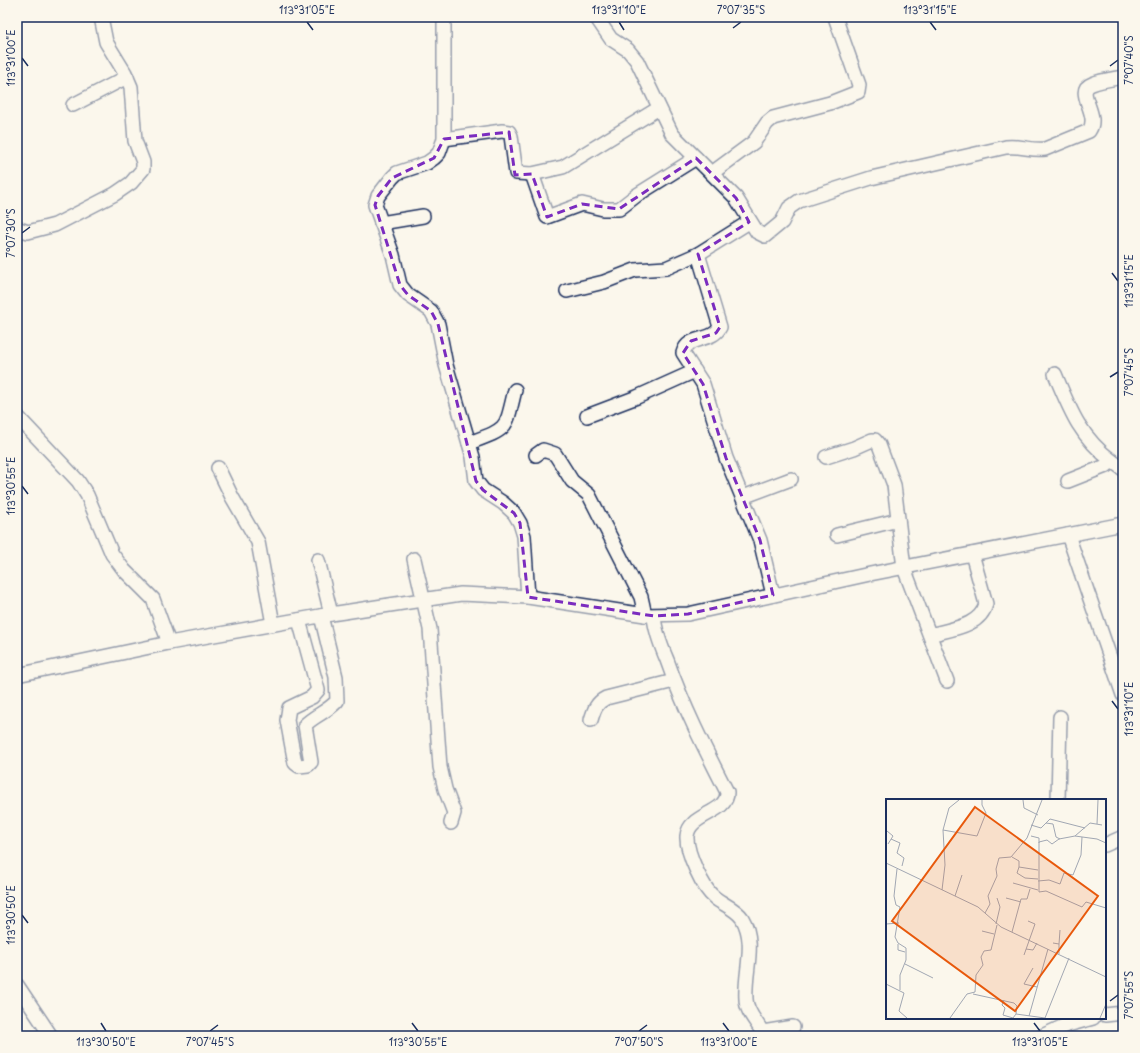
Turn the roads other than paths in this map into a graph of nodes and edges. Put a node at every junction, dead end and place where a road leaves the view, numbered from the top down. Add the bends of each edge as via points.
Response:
1 (102, 17) edge
2 (444, 17) edge
3 (596, 17) edge
4 (835, 17) edge
5 (127, 77) junction
6 (1123, 77) edge
7 (73, 105) dead end
8 (659, 108) junction
9 (444, 139) junction
10 (696, 158) junction
11 (712, 173) junction
12 (532, 174) junction
13 (423, 216) dead end
14 (749, 222) junction
15 (381, 223) junction
16 (17, 228) edge
17 (698, 254) junction
18 (567, 292) dead end
19 (695, 371) junction
20 (1055, 374) dead end
21 (515, 390) dead end
22 (17, 416) edge
23 (587, 416) dead end
24 (469, 443) junction
25 (536, 455) dead end
26 (826, 457) dead end
27 (1112, 461) junction
28 (218, 468) dead end
29 (1123, 469) edge
30 (791, 479) dead end
31 (1068, 481) dead end
32 (744, 497) junction
33 (898, 520) junction
34 (1123, 524) edge
35 (837, 535) dead end
36 (1068, 535) junction
37 (972, 554) junction
38 (414, 558) dead end
39 (318, 560) dead end
40 (904, 568) junction
41 (773, 595) junction
42 (528, 597) junction
43 (423, 600) junction
44 (326, 615) junction
45 (649, 616) junction
46 (299, 620) junction
47 (273, 624) junction
48 (930, 634) junction
49 (169, 643) junction
50 (17, 674) edge
51 (674, 681) junction
52 (947, 681) dead end
53 (1123, 695) edge
54 (1060, 717) dead end
55 (591, 720) dead end
56 (306, 730) junction
57 (290, 733) junction
58 (1058, 799) edge
59 (452, 823) dead end
60 (1123, 837) edge
61 (1106, 845) edge
62 (17, 985) edge
63 (1123, 1013) edge
64 (1106, 1015) edge
65 (1089, 1019) edge
66 (793, 1027) dead end
67 (764, 1034) edge
68 (51, 1036) edge
69 (1042, 1036) edge

1 - 5 street via 106,42
2 - 9 street
3 - 8 street via 611,39 633,55
4 - 11 street via 859,85 858,92 830,103 773,118 754,142
5 - 7 street
5 - 16 street via 131,87 135,141 143,169 115,194 56,225 28,232
6 - 14 street via 1092,84 1087,88 1085,92 1094,120 1093,125 1088,131 1045,149 1012,146 871,178 793,204 782,222 765,236 757,232
8 - 10 street via 672,134
8 - 12 street via 563,167
9 - 12 street via 509,132 516,173
9 - 15 street via 439,153 434,158 427,163 397,173 378,196 375,205
10 - 11 street
10 - 12 street via 619,209 582,204 547,217
11 - 14 street via 736,198
13 - 15 street
14 - 17 street
15 - 24 street via 404,291 431,311 438,324 446,365
17 - 18 street via 666,268 635,270
17 - 19 street via 721,323 716,333 686,345 683,353
19 - 23 street
19 - 32 street via 703,384 726,458
20 - 27 street via 1075,420 1099,452
21 - 24 street via 507,423 503,428
22 - 49 street via 78,481 87,495 112,554 153,599
24 - 42 street via 478,486 503,503 520,523 524,536
25 - 45 street via 543,450 555,454 572,481 589,495
26 - 33 street via 872,440 877,442 892,477
27 - 29 street
27 - 31 street via 1106,466
28 - 47 street via 258,542
30 - 32 street
32 - 41 street via 760,540
33 - 35 street
33 - 40 street
34 - 36 street
36 - 37 street
36 - 53 street
37 - 40 street
37 - 48 street via 986,604 984,612 976,621
38 - 43 street
39 - 44 street
40 - 41 street
40 - 48 street
41 - 45 street via 688,614
42 - 43 street via 461,594
42 - 45 street
43 - 44 street
43 - 59 street via 430,629 440,767 454,813
44 - 46 street
44 - 56 street via 338,702 328,711 313,717 305,725
45 - 51 street
46 - 47 street
46 - 57 street via 318,690 312,697 289,708 287,720
47 - 49 street
48 - 52 street
49 - 50 street
51 - 55 street via 606,698 595,707
51 - 67 street via 727,792 722,804 693,823 687,839 703,885 715,898 736,911 742,918 749,948 746,999 748,1010
54 - 58 street
56 - 57 street
56 - 57 street via 311,762 308,765 299,766 295,763
60 - 61 street
62 - 68 street
63 - 64 street
65 - 69 street
66 - 67 street

